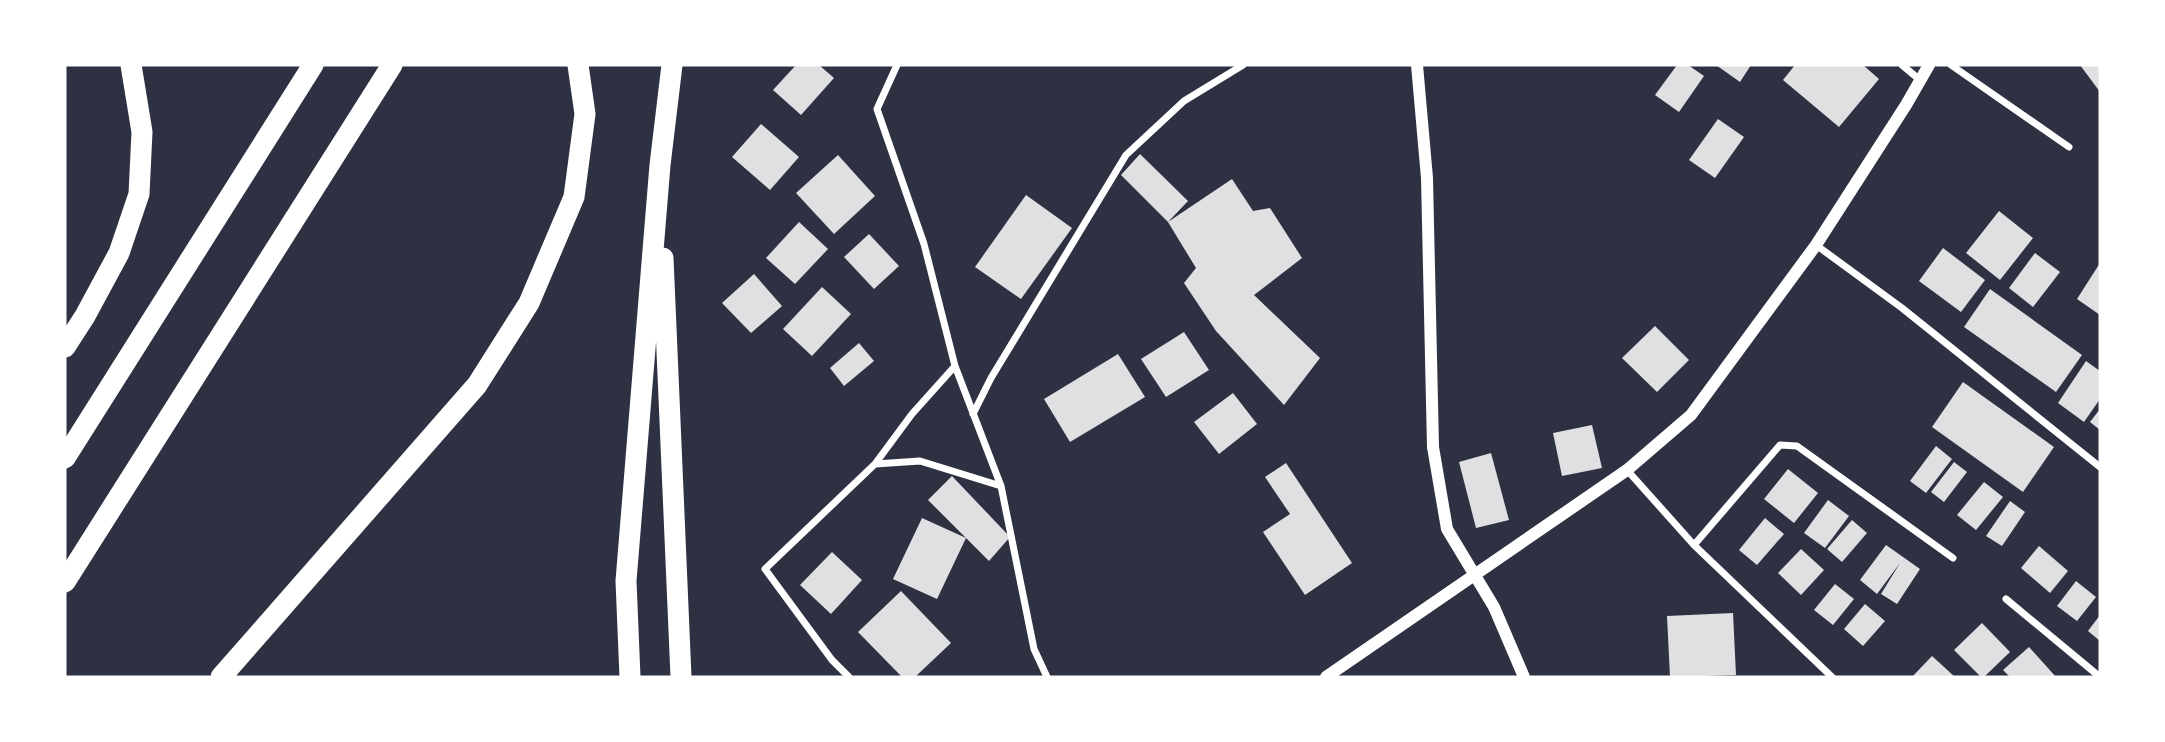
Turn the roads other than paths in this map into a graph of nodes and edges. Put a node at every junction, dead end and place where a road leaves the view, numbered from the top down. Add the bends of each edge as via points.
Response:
1 (131, 65) edge
2 (313, 65) edge
3 (392, 65) edge
4 (578, 65) edge
5 (672, 65) edge
6 (897, 65) edge
7 (1242, 65) edge
8 (1417, 65) edge
9 (1902, 65) edge
10 (1929, 65) edge
11 (1951, 65) edge
12 (1920, 80) junction
13 (2069, 147) dead end
14 (660, 165) junction
15 (1816, 245) junction
16 (65, 348) edge
17 (955, 366) junction
18 (973, 414) junction
19 (65, 458) edge
20 (875, 464) junction
21 (2100, 467) edge
22 (1627, 470) junction
23 (1001, 486) junction
24 (1694, 545) junction
25 (1953, 558) dead end
26 (1474, 576) junction
27 (66, 581) edge
28 (2006, 599) dead end
29 (221, 677) edge
30 (630, 677) edge
31 (681, 677) edge
32 (849, 677) edge
33 (1047, 677) edge
34 (1326, 677) edge
35 (1524, 677) edge
36 (1832, 677) edge
37 (2100, 677) edge

1 - 16 highway via 142,132 139,194 119,253
2 - 19 highway
3 - 27 highway
4 - 29 highway via 585,114 573,197 529,303 477,385
5 - 14 highway
6 - 17 street via 877,109 924,244
7 - 18 street via 1184,101 1126,155
8 - 26 street via 1427,178 1433,447 1447,529
9 - 12 street
10 - 12 street
11 - 13 street
12 - 15 street
14 - 30 highway via 625,580
14 - 31 highway
15 - 21 street
15 - 22 street via 1690,415
17 - 18 street
17 - 20 street
18 - 23 street
20 - 23 street via 920,461
20 - 32 street via 765,569
22 - 24 street
22 - 26 street
23 - 33 street via 1034,649
24 - 25 street via 1780,445 1797,446
24 - 36 street
26 - 34 street
26 - 35 street via 1494,607
28 - 37 street

